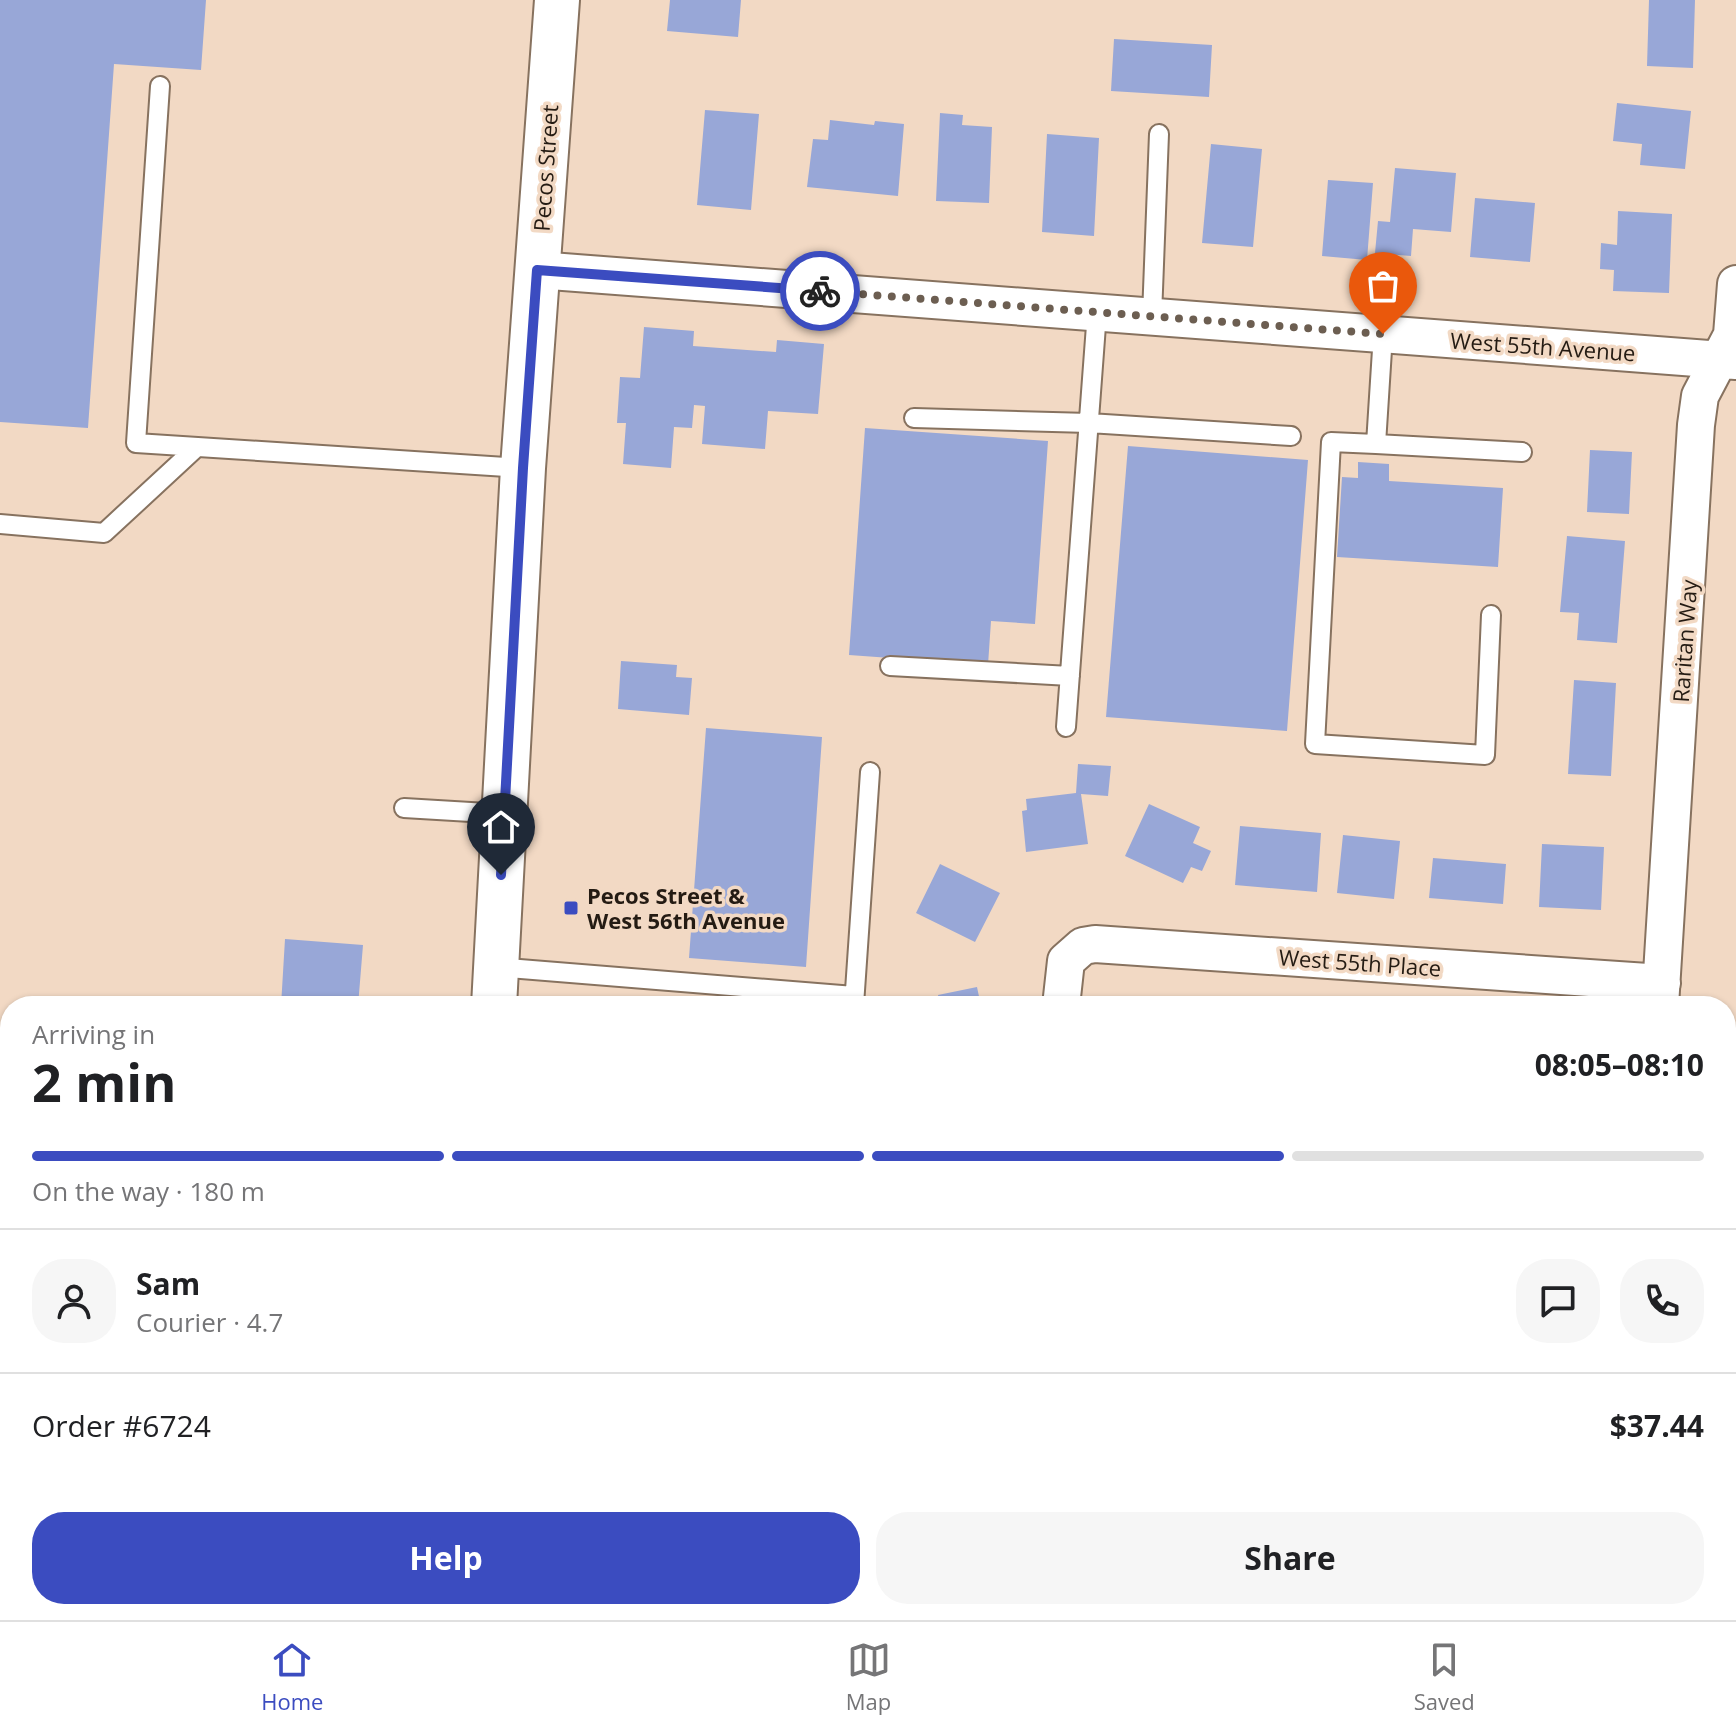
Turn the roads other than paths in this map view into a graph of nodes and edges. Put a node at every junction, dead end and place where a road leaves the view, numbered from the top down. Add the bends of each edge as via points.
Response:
1 (557, 0) edge
2 (160, 86) dead end
3 (1159, 134) dead end
4 (537, 270) junction
5 (1736, 284) edge
6 (1097, 312) junction
7 (1152, 316) junction
8 (1383, 334) junction
9 (1728, 361) edge
10 (914, 418) dead end
11 (1089, 423) junction
12 (1291, 436) dead end
13 (1376, 444) junction
14 (197, 447) junction
15 (1522, 452) dead end
16 (523, 468) junction
17 (0, 524) edge
18 (1491, 615) dead end
19 (890, 666) dead end
20 (1070, 676) junction
21 (1066, 727) dead end
22 (870, 772) dead end
23 (404, 808) dead end
24 (504, 814) junction
25 (495, 986) edge
26 (1661, 994) edge
27 (734, 996) edge
28 (854, 996) edge
29 (1062, 996) edge

1 - 4 main road, Pecos Street
2 - 14 lane via 136,443
3 - 7 lane
4 - 6 street, West 55th Avenue
4 - 16 main road, Pecos Street
5 - 9 street, Raritan Way
6 - 7 street, West 55th Avenue
6 - 11 lane
7 - 8 street, West 55th Avenue
8 - 9 street, West 55th Avenue
8 - 13 lane
9 - 26 street, Raritan Way via 1700,396 1696,425
10 - 11 lane
11 - 12 lane
11 - 20 lane
13 - 15 lane
13 - 18 lane via 1331,442 1315,744 1485,755
14 - 16 lane
14 - 17 lane via 104,533
16 - 24 main road, Pecos Street
19 - 20 lane
20 - 21 lane
22 - 28 lane
23 - 24 lane
24 - 25 main road, Pecos Street
25 - 27 lane
26 - 29 street, West 55th Place via 1095,944 1083,946 1066,961

